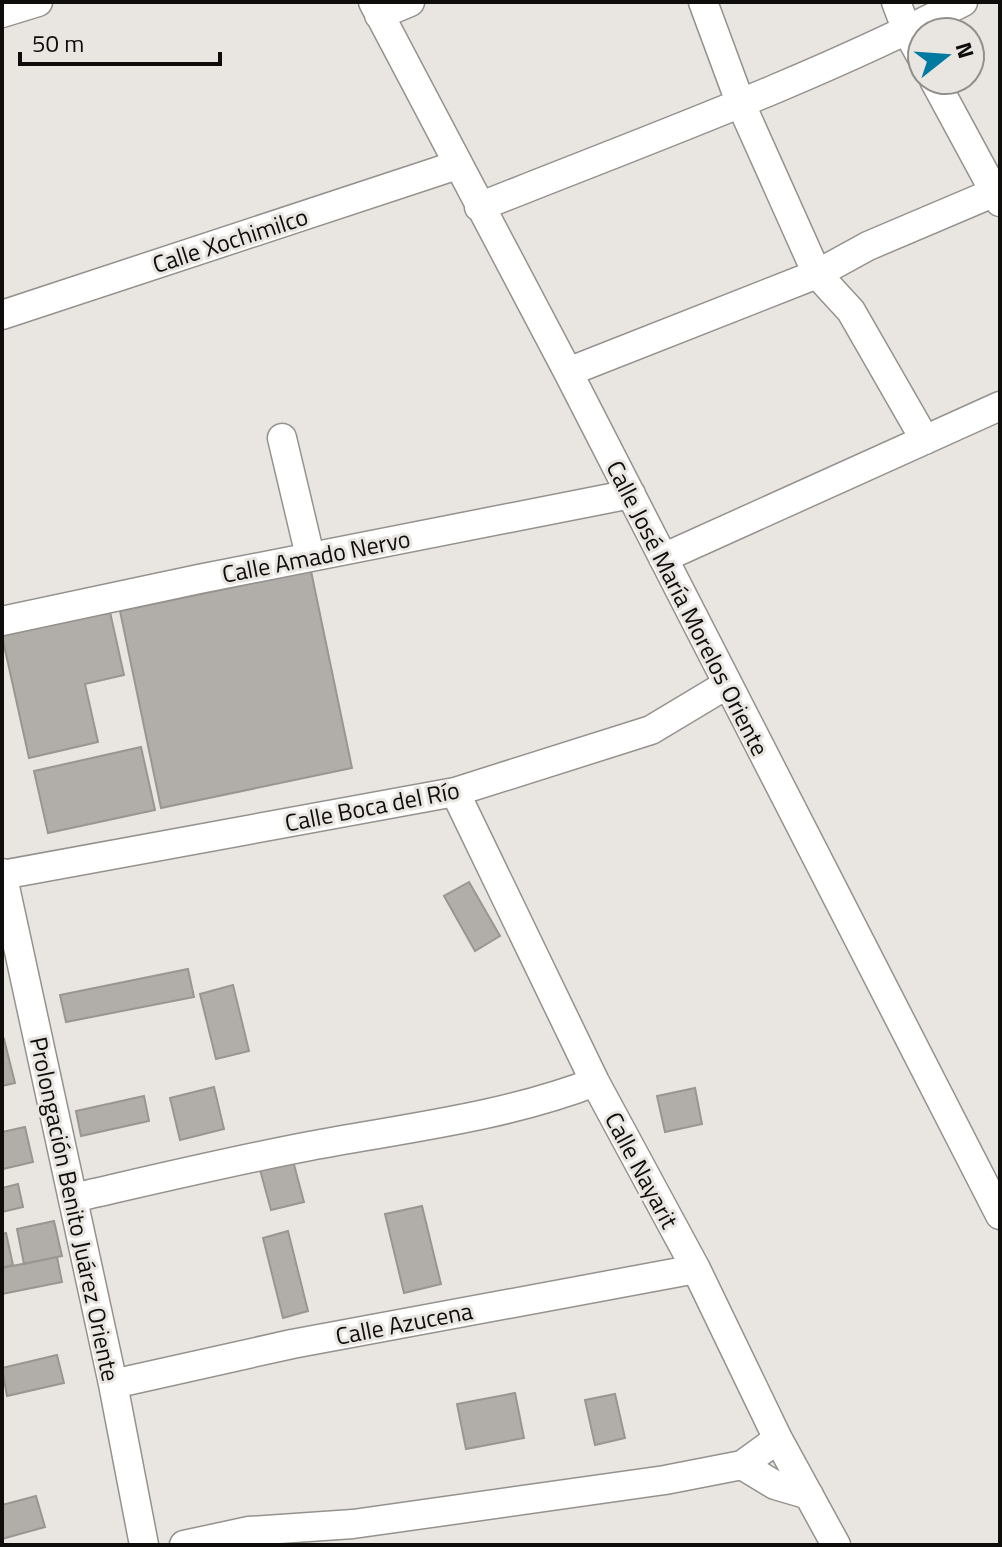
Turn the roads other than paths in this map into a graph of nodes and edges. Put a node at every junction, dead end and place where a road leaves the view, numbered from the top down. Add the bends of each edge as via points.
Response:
1 (38, 2) edge
2 (410, 2) edge
3 (703, 2) edge
4 (896, 2) edge
5 (963, 2) edge
6 (376, 8) edge
7 (2, 13) edge
8 (936, 16) edge
9 (906, 28) edge
10 (906, 31) edge
11 (943, 96) edge
12 (740, 102) junction
13 (457, 165) junction
14 (998, 195) edge
15 (479, 207) junction
16 (817, 274) junction
17 (2, 315) edge
18 (568, 372) junction
19 (1000, 406) edge
20 (282, 438) dead end
21 (925, 440) junction
22 (631, 494) junction
23 (310, 556) junction
24 (663, 558) junction
25 (2, 621) edge
26 (726, 685) junction
27 (455, 792) junction
28 (2, 874) edge
29 (595, 1082) junction
30 (73, 1198) junction
31 (1000, 1215) edge
32 (696, 1269) junction
33 (113, 1384) junction
34 (778, 1439) junction
35 (742, 1465) junction
36 (809, 1495) junction
37 (144, 1545) edge
38 (184, 1545) edge
39 (836, 1545) edge

1 - 7 street
2 - 6 street
3 - 12 street
4 - 9 street
5 - 8 street
6 - 13 street, Calle José María Morelos Oriente
10 - 12 street
11 - 14 street
12 - 15 street
12 - 16 street
13 - 15 street, Calle José María Morelos Oriente
13 - 17 street, Calle Xochimilco
14 - 16 street via 868,246
15 - 18 street, Calle José María Morelos Oriente
16 - 18 street
16 - 21 street via 851,311
18 - 22 street, Calle José María Morelos Oriente
19 - 21 street
20 - 23 street
21 - 24 street
22 - 23 street, Calle Amado Nervo
22 - 24 street, Calle José María Morelos Oriente
23 - 25 street, Calle Amado Nervo
24 - 26 street, Calle José María Morelos Oriente
26 - 27 street, Calle Boca del Río via 651,730
26 - 31 street, Calle José María Morelos Oriente
27 - 28 street, Calle Boca del Río
27 - 29 street, Calle Nayarit
28 - 30 street, Prolongación Benito Juárez Oriente
29 - 30 street via 534,1103
29 - 32 street, Calle Nayarit
30 - 33 street, Prolongación Benito Juárez Oriente
32 - 33 street, Calle Azucena via 292,1344
32 - 34 street, Calle Nayarit
33 - 37 street, Prolongación Benito Juárez Oriente
34 - 35 street
34 - 36 street, Calle Nayarit
35 - 36 street via 775,1485
35 - 38 street via 475,1508 249,1531
36 - 39 street, Calle Nayarit

